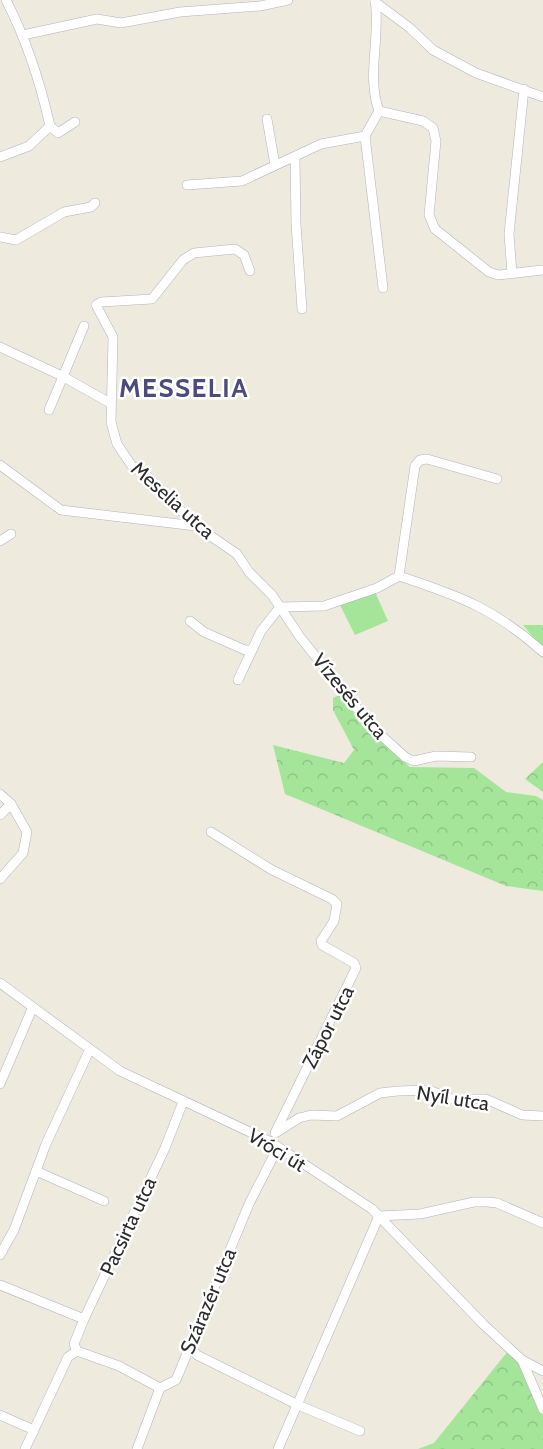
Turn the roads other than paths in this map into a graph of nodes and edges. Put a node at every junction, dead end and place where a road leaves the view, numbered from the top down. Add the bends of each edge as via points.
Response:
1 (6, 0) edge
2 (288, 0) edge
3 (375, 1) edge
4 (23, 35) junction
5 (524, 89) junction
6 (543, 97) edge
7 (379, 111) junction
8 (267, 119) dead end
9 (75, 122) dead end
10 (50, 126) junction
11 (366, 136) junction
12 (0, 157) edge
13 (295, 158) junction
14 (275, 165) junction
15 (187, 185) dead end
16 (95, 203) dead end
17 (0, 237) edge
18 (543, 270) edge
19 (250, 271) dead end
20 (512, 274) junction
21 (383, 288) dead end
22 (302, 309) dead end
23 (84, 326) dead end
24 (0, 347) edge
25 (62, 376) junction
26 (110, 403) junction
27 (49, 410) dead end
28 (0, 465) edge
29 (497, 479) dead end
30 (195, 526) junction
31 (11, 534) dead end
32 (0, 540) edge
33 (399, 576) junction
34 (280, 607) junction
35 (190, 621) dead end
36 (252, 650) junction
37 (543, 652) edge
38 (238, 680) dead end
39 (471, 757) dead end
40 (0, 794) edge
41 (11, 804) junction
42 (0, 815) edge
43 (211, 832) dead end
44 (0, 879) edge
45 (0, 983) edge
46 (32, 1009) junction
47 (89, 1051) junction
48 (0, 1084) edge
49 (183, 1102) junction
50 (543, 1116) edge
51 (272, 1137) junction
52 (278, 1147) junction
53 (36, 1170) junction
54 (104, 1201) dead end
55 (380, 1216) junction
56 (543, 1223) edge
57 (0, 1255) edge
58 (0, 1285) edge
59 (84, 1319) junction
60 (189, 1346) junction
61 (77, 1351) junction
62 (522, 1360) junction
63 (543, 1371) edge
64 (160, 1389) junction
65 (298, 1405) junction
66 (543, 1408) edge
67 (0, 1415) edge
68 (34, 1430) junction
69 (360, 1431) dead end
70 (25, 1449) edge
71 (137, 1449) edge
72 (278, 1449) edge

1 - 4 street
2 - 4 street via 121,23 97,19
3 - 5 street via 433,50 476,73
3 - 7 street via 373,93
4 - 10 street
5 - 6 street
5 - 20 street via 509,234
7 - 11 street
7 - 20 street via 423,121 433,128 429,215 435,229 489,272
8 - 14 street
9 - 10 street via 58,133
10 - 12 street via 29,146
11 - 13 street via 334,140
11 - 21 street
13 - 14 street
13 - 22 street
14 - 15 street via 242,181
16 - 17 street via 92,207 64,212 16,240
18 - 20 street
19 - 26 street, Meselia utca via 244,255 235,249 194,253 183,260 152,299 96,304 113,337
23 - 25 street
24 - 25 street
25 - 26 street
25 - 27 street
26 - 30 street, Meselia utca via 117,444 132,466 147,476
28 - 30 street via 61,510
29 - 33 street via 420,460 415,466
30 - 34 street, Meselia utca via 237,554
31 - 32 street
33 - 34 street via 324,606
33 - 37 street via 459,595 513,625
34 - 36 street
34 - 39 street, Vízesés utca via 372,727 405,757 420,761 436,756
35 - 36 street via 204,632
36 - 38 street
40 - 41 street
41 - 42 street
41 - 44 street via 26,826 25,848
43 - 51 street, Zápor utca via 272,870 332,899 337,912 322,945 354,963 356,968
45 - 46 street, Vróci út
46 - 47 street, Vróci út
46 - 48 street
47 - 49 street, Vróci út
47 - 53 street
49 - 51 street, Vróci út
49 - 59 street, Pacsirta utca
50 - 51 street, Nyíl utca via 522,1114 486,1099 451,1099 429,1090 398,1091 380,1093 336,1116 299,1118
51 - 52 street, Vróci út
52 - 55 street, Vróci út
52 - 60 street, Szárazér utca via 249,1204
53 - 54 street
53 - 57 street via 14,1230
55 - 56 street via 420,1214 487,1202
55 - 62 street, Vróci út
55 - 65 street
58 - 59 street
59 - 61 street, Pacsirta utca via 75,1344
60 - 64 street, Szárazér utca via 176,1380
60 - 65 street via 197,1355
61 - 64 street via 119,1366
61 - 68 street via 68,1357
62 - 63 street
62 - 66 street
64 - 71 street, Szárazér utca
65 - 69 street
65 - 72 street
67 - 68 street
68 - 70 street

